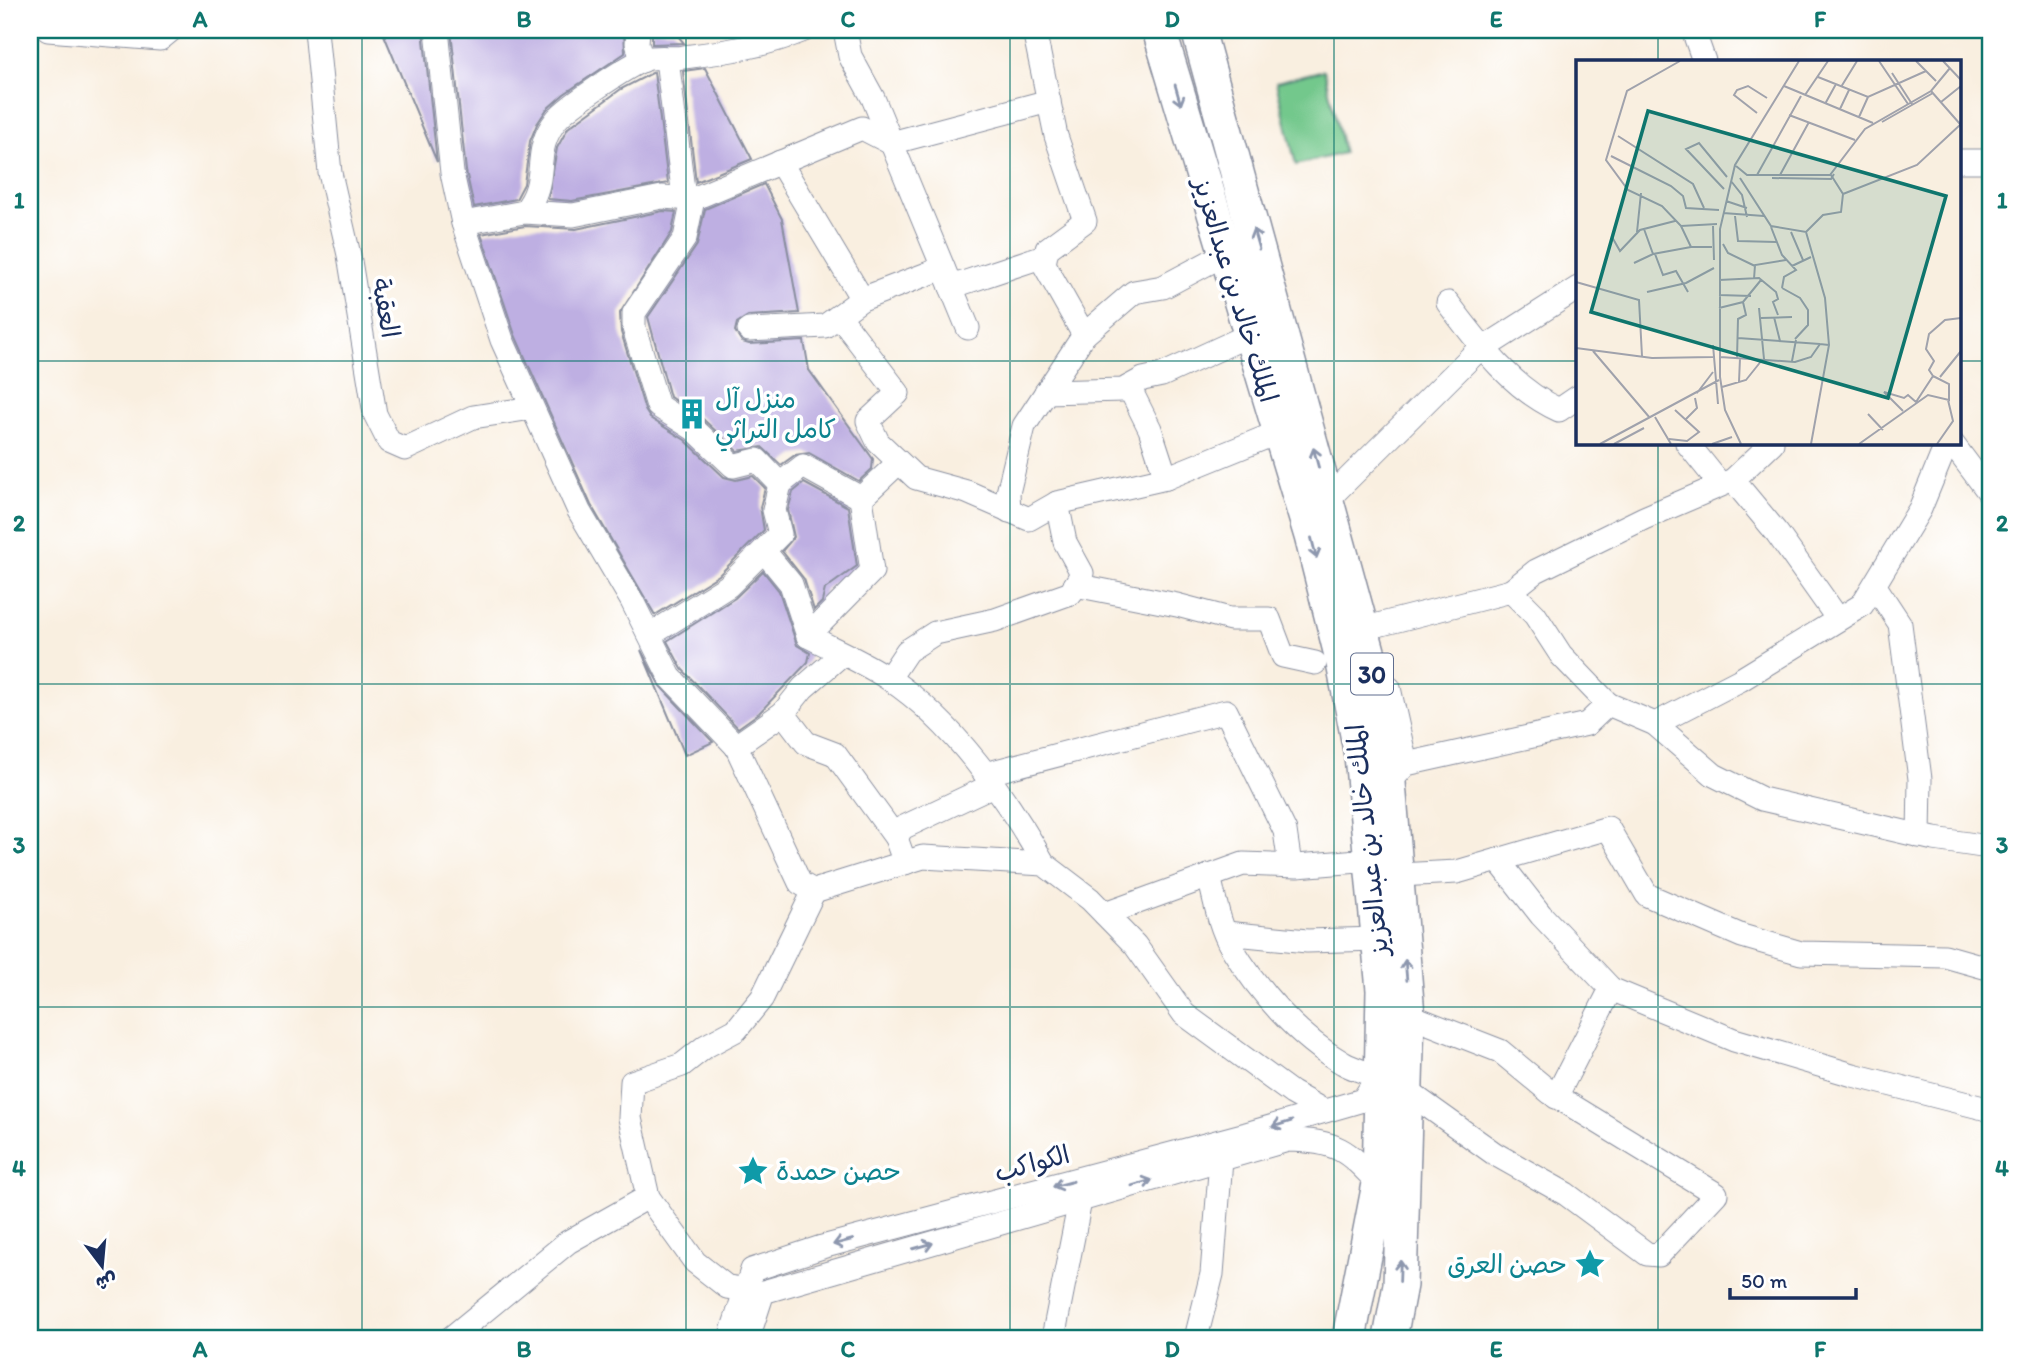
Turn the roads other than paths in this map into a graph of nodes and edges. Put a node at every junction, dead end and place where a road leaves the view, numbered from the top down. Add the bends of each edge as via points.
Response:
1 (48, 30) edge
2 (171, 30) edge
3 (316, 30) edge
4 (437, 30) edge
5 (638, 30) edge
6 (804, 30) edge
7 (845, 30) edge
8 (1034, 30) edge
9 (1159, 30) edge
10 (1198, 30) edge
11 (1693, 30) edge
12 (667, 59) junction
13 (1704, 60) edge
14 (642, 61) junction
15 (1049, 102) junction
16 (891, 143) junction
17 (1962, 161) edge
18 (1991, 161) edge
19 (780, 162) junction
20 (688, 198) junction
21 (524, 212) junction
22 (463, 223) junction
23 (1225, 254) junction
24 (1044, 256) junction
25 (947, 277) junction
26 (1576, 289) edge
27 (862, 299) junction
28 (1448, 303) dead end
29 (840, 317) junction
30 (968, 328) dead end
31 (749, 330) dead end
32 (1084, 335) junction
33 (1249, 335) junction
34 (1483, 349) junction
35 (1129, 387) junction
36 (1046, 392) junction
37 (1576, 398) edge
38 (532, 408) junction
39 (1279, 432) junction
40 (1688, 444) edge
41 (1771, 444) edge
42 (1950, 444) edge
43 (1951, 444) edge
44 (898, 463) junction
45 (1166, 478) junction
46 (1726, 482) junction
47 (780, 484) junction
48 (1991, 495) edge
49 (861, 498) junction
50 (1327, 500) junction
51 (1057, 503) junction
52 (1009, 511) junction
53 (764, 551) junction
54 (1341, 551) junction
55 (1075, 585) junction
56 (1875, 586) junction
57 (1511, 591) junction
58 (1838, 619) junction
59 (1374, 626) junction
60 (650, 635) junction
61 (808, 636) junction
62 (842, 654) junction
63 (1315, 663) dead end
64 (889, 678) junction
65 (1608, 704) junction
66 (783, 713) junction
67 (1655, 724) junction
68 (736, 747) junction
69 (1398, 773) junction
70 (989, 779) junction
71 (1919, 836) junction
72 (896, 838) junction
73 (1991, 842) edge
74 (1498, 860) junction
75 (905, 863) junction
76 (1044, 864) junction
77 (1290, 865) junction
78 (1385, 867) junction
79 (1209, 876) junction
80 (814, 891) junction
81 (1105, 914) junction
82 (1226, 933) junction
83 (1378, 939) junction
84 (1991, 969) edge
85 (1611, 989) junction
86 (1408, 1015) junction
87 (1388, 1080) junction
88 (1556, 1097) junction
89 (1991, 1110) edge
90 (1324, 1111) junction
91 (1221, 1160) junction
92 (1379, 1184) junction
93 (648, 1197) junction
94 (1080, 1201) junction
95 (753, 1291) junction
96 (451, 1338) edge
97 (730, 1338) edge
98 (748, 1338) edge
99 (1053, 1338) edge
100 (1196, 1338) edge
101 (1349, 1338) edge
102 (1390, 1338) edge

1 - 2 street via 160,39
3 - 38 street, العقبة via 330,173 376,414 389,442 405,449 473,417
4 - 22 street via 452,173
5 - 14 street
6 - 12 street via 773,42
7 - 16 street via 850,56
8 - 15 street
9 -> 23 highway, الملك خالد بن عبدالعزيز / 30
50 -> 10 highway, الملك خالد بن عبدالعزيز / 30
11 - 13 street
12 - 14 street
12 - 20 street
14 - 21 street via 558,118 545,137 537,197
15 - 16 street
15 - 24 street via 1084,221
16 - 19 street via 862,128
16 - 25 street
17 - 18 street
19 - 20 street
19 - 27 street
20 - 21 street via 662,197 573,215
20 - 47 street via 685,238 634,313 641,353 659,406 694,429 733,466 757,460
21 - 22 street
22 - 38 street via 502,340
23 - 32 street via 1163,288 1134,292
23 - 33 highway, الملك خالد بن عبدالعزيز / 30
24 - 25 street
24 - 32 street via 1047,271
25 - 27 street
25 - 30 street
26 - 34 street
27 - 29 street
28 - 34 street
29 - 31 street via 825,326
29 - 44 street via 898,393 868,421 878,442
32 - 36 street
33 - 35 street
33 - 39 highway, الملك خالد بن عبدالعزيز / 30
34 - 37 street via 1535,399 1559,410
34 - 50 street via 1439,386
35 - 36 street
35 - 45 street via 1150,429
36 - 52 street via 1024,426 1008,493
38 - 60 street via 579,511
39 - 45 street
39 -> 78 highway, الملك خالد بن عبدالعزيز / 30 via 1343,663
40 - 46 street
41 - 46 street
42 - 56 street via 1920,509
43 - 48 street
44 - 49 street
44 - 52 street via 916,478 967,492
45 - 51 street
46 - 57 street via 1536,571
46 - 58 street via 1777,533
47 - 49 street via 803,466
47 - 53 street via 774,510 780,534
49 - 61 street via 872,571
50 - 54 highway, الملك خالد بن عبدالعزيز / 30
51 - 52 street via 1029,519
51 - 55 street via 1065,542 1083,573
53 - 60 street via 728,586
53 - 61 street via 791,584
54 - 59 street via 1366,596
54 - 69 highway, الملك خالد بن عبدالعزيز / 30
55 - 63 street via 1230,619 1269,619 1283,656
55 - 64 street via 1071,593 1041,606 935,633 907,651
56 - 58 street via 1862,605
56 - 71 street via 1900,624 1920,779
57 - 59 street
57 - 65 street via 1535,615 1561,655
58 - 67 street via 1740,680
59 - 69 street
60 - 68 street via 670,677
61 - 62 street
62 - 64 street
62 - 66 street via 803,688
64 - 70 street via 921,704
65 - 67 street
65 - 69 street via 1587,724
66 - 68 street
66 - 72 street via 806,743 835,754
67 - 71 street via 1714,775 1762,799
68 - 80 street via 800,883
69 - 78 highway, الملك خالد بن عبدالعزيز / 30
70 - 72 street via 902,828
70 - 76 street
70 - 77 street via 1226,711 1285,831
71 - 73 street via 1982,846
72 - 75 street
74 - 78 street via 1457,872
74 - 84 street via 1608,828 1647,895 1742,936 1801,953 1945,957
74 - 85 street via 1541,915
75 - 76 street via 923,857
75 - 80 street
76 - 81 street
77 - 78 street
77 - 79 street via 1243,864
78 - 83 highway, الملك خالد بن عبدالعزيز / 30
86 -> 78 highway, الملك خالد بن عبدالعزيز / 30
79 - 81 street
79 - 82 street
80 - 93 street via 762,998 736,1030 682,1065 632,1082 630,1118
81 - 90 street via 1136,945 1184,1014
82 - 83 street via 1307,941
82 - 87 street via 1256,980 1303,1032 1343,1063
83 - 87 highway, الملك خالد بن عبدالعزيز / 30
85 - 88 street
85 - 89 street via 1734,1040
86 - 87 highway, الملك خالد بن عبدالعزيز / 30
86 - 88 street via 1500,1051
87 - 88 street via 1496,1154 1566,1194 1647,1254 1659,1255 1716,1194
87 - 90 street, الكواكب via 1363,1100
87 - 92 highway, الملك خالد بن عبدالعزيز / 30
102 -> 87 highway, الملك خالد بن عبدالعزيز / 30 via 1399,1285
90 -> 95 street, الكواكب via 822,1247 752,1270
91 - 92 street, الكواكب via 1288,1140 1322,1141 1351,1154
94 -> 91 street, الكواكب
91 - 100 street via 1212,1274
92 - 101 highway, الملك خالد بن عبدالعزيز / 30
93 - 95 street via 695,1262 727,1287
93 - 96 street via 568,1242
95 -> 94 street, الكواكب
94 - 99 street
95 - 97 street, الكواكب
95 - 98 street, الكواكب

